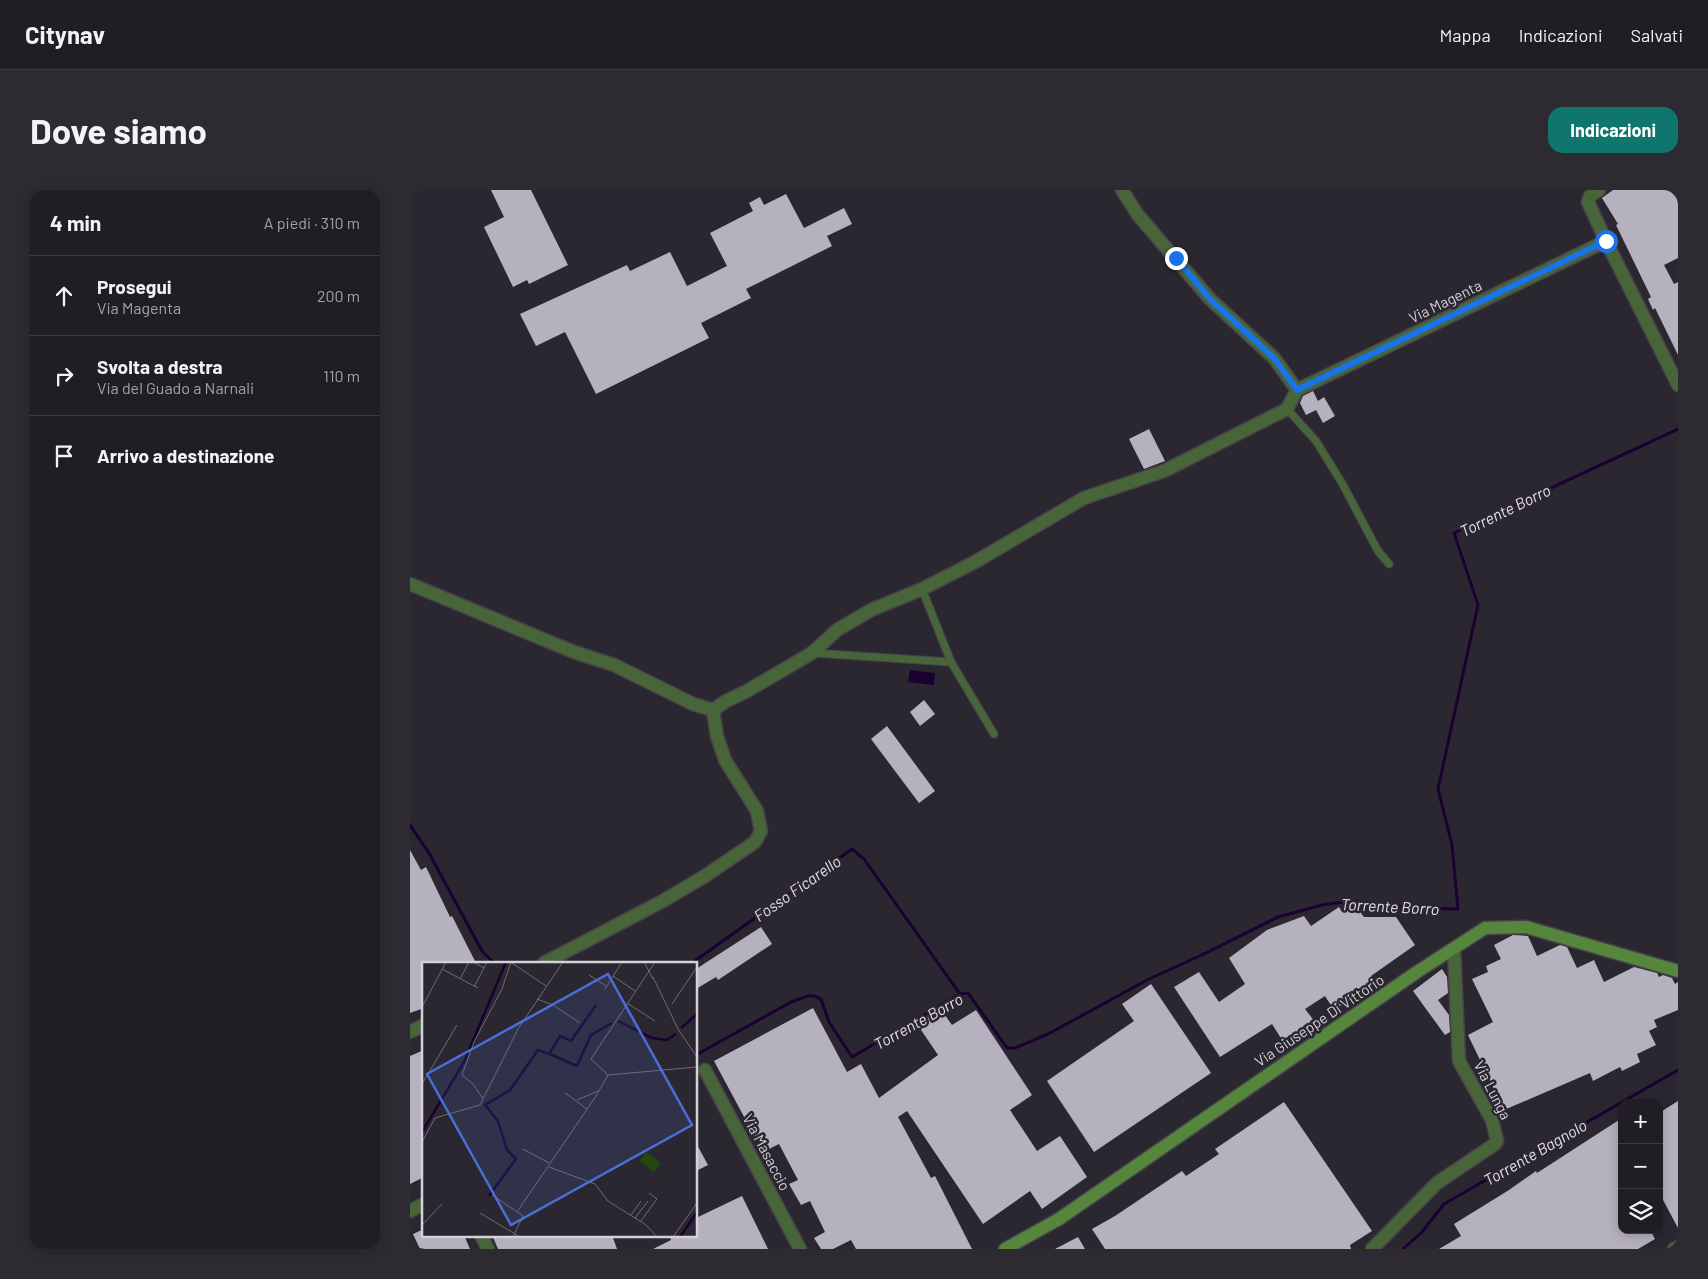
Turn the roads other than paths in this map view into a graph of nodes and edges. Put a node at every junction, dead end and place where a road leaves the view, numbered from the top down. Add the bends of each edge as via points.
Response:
1 (1122, 190) edge
2 (1599, 190) edge
3 (1606, 241) junction
4 (1678, 385) edge
5 (1297, 390) junction
6 (1287, 409) junction
7 (1389, 564) dead end
8 (410, 584) edge
9 (922, 588) junction
10 (812, 653) junction
11 (951, 662) junction
12 (713, 710) junction
13 (994, 734) dead end
14 (1454, 948) junction
15 (546, 962) edge
16 (1678, 971) edge
17 (422, 1026) edge
18 (410, 1032) edge
19 (705, 1070) dead end
20 (422, 1205) edge
21 (410, 1211) edge
22 (482, 1236) edge
23 (1678, 1247) edge
24 (488, 1249) edge
25 (800, 1249) edge
26 (1006, 1249) edge
27 (1372, 1249) edge
28 (1674, 1249) edge

1 - 5 street via 1138,215 1210,299 1274,358
2 - 3 street via 1590,196 1588,202
3 - 4 street
3 - 5 street, Via Magenta
5 - 6 street
6 - 7 lane via 1316,441
6 - 9 street via 1164,471 1084,498 976,562
8 - 12 street via 574,652 614,665 693,704
9 - 10 street via 862,615 837,630
9 - 11 lane
10 - 11 lane
10 - 12 street
11 - 13 lane
12 - 15 street via 725,760 757,811 761,831 755,842 661,902
14 - 16 street, Via Giuseppe Di Vittorio via 1486,928 1526,927
14 - 26 street, Via Giuseppe Di Vittorio via 1059,1219
14 - 27 street, Via Lunga via 1460,1061 1492,1120 1497,1141 1437,1183
17 - 18 street
19 - 25 street, Via Masaccio
20 - 21 street
22 - 24 street
23 - 28 street

